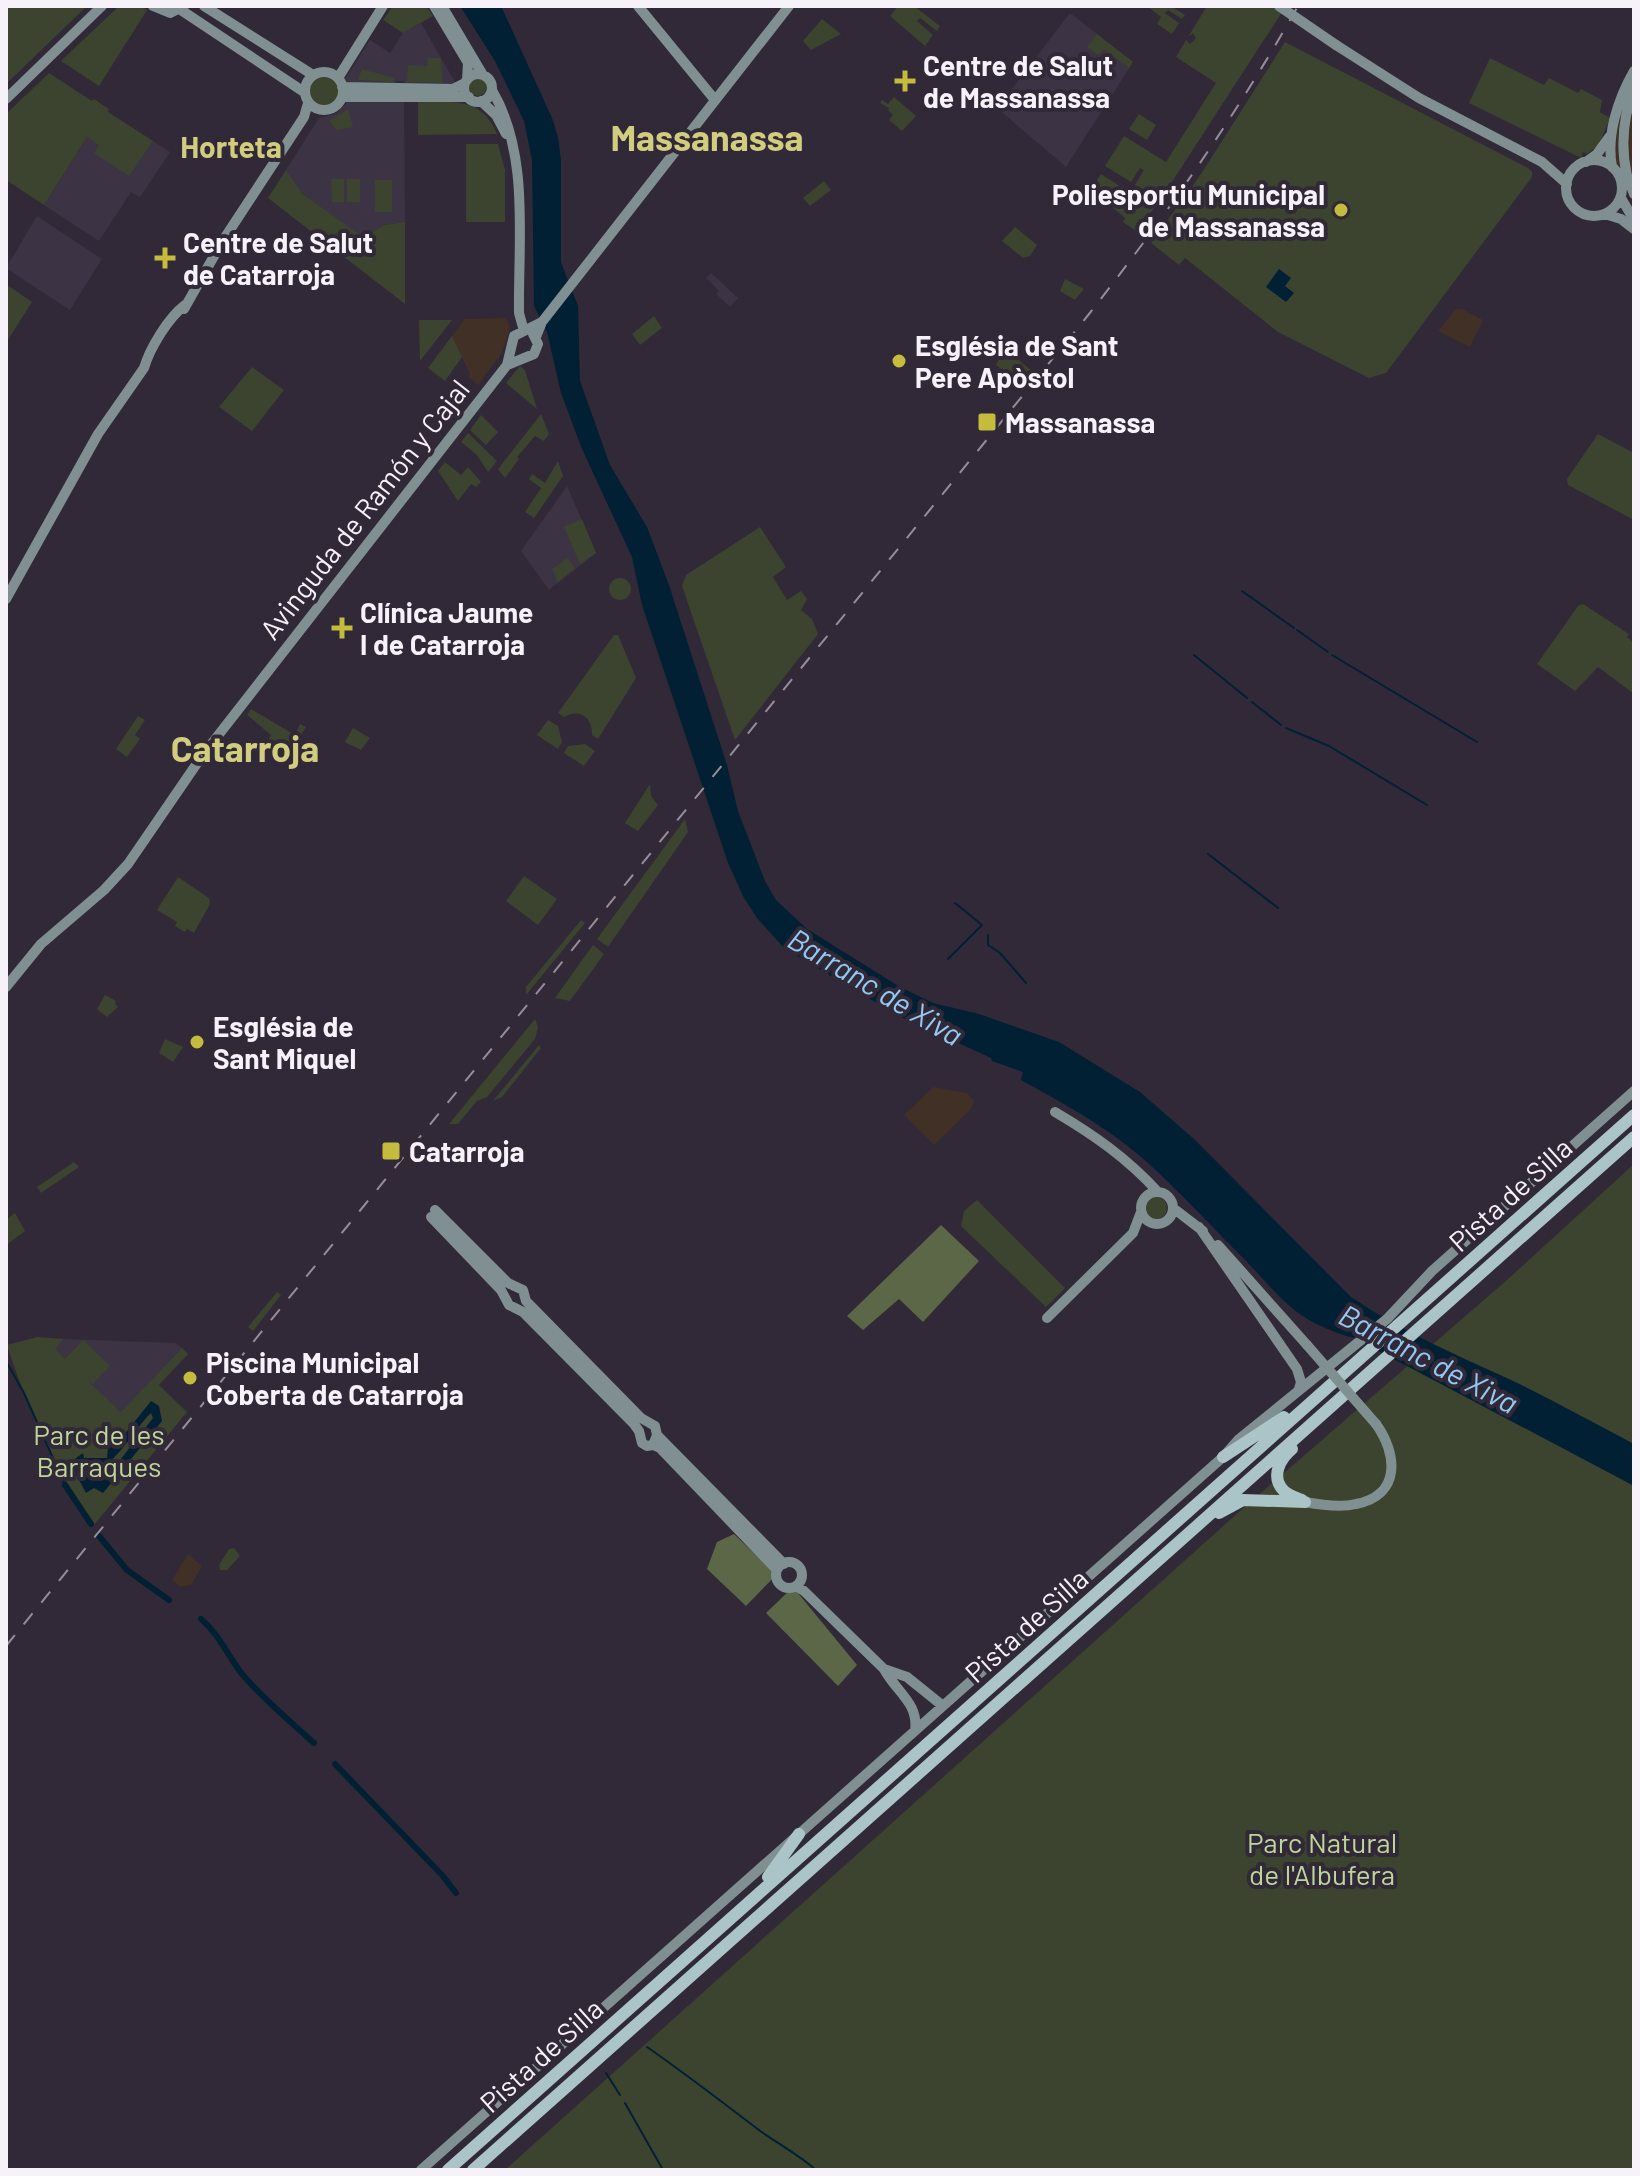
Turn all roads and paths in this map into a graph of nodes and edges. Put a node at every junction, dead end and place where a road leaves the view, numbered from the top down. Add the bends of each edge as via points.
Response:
1 (102, 6) edge
2 (153, 6) edge
3 (204, 6) edge
4 (376, 6) edge
5 (383, 6) edge
6 (434, 6) edge
7 (442, 6) edge
8 (638, 6) edge
9 (789, 6) edge
10 (1279, 6) edge
11 (182, 8) edge
12 (1634, 71) edge
13 (313, 75) junction
14 (483, 75) junction
15 (466, 81) junction
16 (338, 84) junction
17 (1634, 88) edge
18 (492, 90) junction
19 (304, 92) junction
20 (469, 97) junction
21 (6, 99) edge
22 (715, 100) junction
23 (481, 101) junction
24 (313, 106) junction
25 (1611, 134) junction
26 (1542, 162) junction
27 (1582, 164) junction
28 (1612, 167) junction
29 (1628, 181) edge
30 (1567, 184) junction
31 (1634, 194) edge
32 (1621, 198) junction
33 (1605, 214) junction
34 (1634, 220) edge
35 (1634, 229) edge
36 (529, 329) junction
37 (511, 347) junction
38 (521, 358) junction
39 (507, 365) junction
40 (6, 599) edge
41 (6, 987) edge
42 (1634, 1091) edge
43 (1055, 1112) dead end
44 (1634, 1115) edge
45 (1634, 1137) edge
46 (1135, 1167) junction
47 (1158, 1192) junction
48 (1145, 1197) junction
49 (1173, 1208) junction
50 (1141, 1212) junction
51 (1167, 1220) junction
52 (1151, 1223) junction
53 (1194, 1224) junction
54 (1133, 1233) junction
55 (517, 1288) junction
56 (506, 1296) junction
57 (526, 1301) junction
58 (516, 1308) junction
59 (1047, 1318) dead end
60 (1299, 1389) junction
61 (1308, 1404) junction
62 (1328, 1409) junction
63 (649, 1423) junction
64 (639, 1431) junction
65 (655, 1440) junction
66 (1223, 1457) junction
67 (1305, 1502) junction
68 (1187, 1535) junction
69 (780, 1567) junction
70 (800, 1586) junction
71 (884, 1669) junction
72 (943, 1706) junction
73 (915, 1731) junction
74 (799, 1834) junction
75 (724, 1924) junction
76 (421, 2170) edge
77 (448, 2170) edge
78 (473, 2170) edge

1 - 21 street
2 - 11 street via 170,13
3 - 13 street
4 - 16 street via 339,64
5 - 16 street
6 - 15 street via 468,63
7 - 14 street
8 - 22 street
9 - 22 street
10 - 26 street, bridge via 1419,98
11 - 19 street
12 - 25 street
13 - 16 street
13 - 19 street
14 - 15 street
14 - 18 street
15 - 16 street via 453,89
15 - 20 street
16 - 20 street
16 - 24 street via 332,109
17 - 29 street via 1623,129
18 - 23 street
18 - 36 street via 507,118 518,161
19 - 24 street
20 - 23 street
22 - 36 street via 571,284
23 - 36 street via 501,123 512,163 512,314
24 - 40 street via 106,426
25 - 27 street
25 - 28 street
26 - 27 street
26 - 30 street
27 - 28 street via 1595,161
27 - 30 street
28 - 29 street
29 - 31 street, bridge
29 - 32 street
30 - 33 street via 1579,211
32 - 33 street
32 - 34 street
33 - 35 street
36 - 37 street, Avinguda de Ramón y Cajal via 512,340
36 - 38 street via 537,351
37 - 38 street
37 - 39 street, Avinguda de Ramón y Cajal
38 - 39 street, Avinguda de Ramón y Cajal
39 - 41 street, Avinguda de Ramón y Cajal via 180,784 128,864 41,944
42 - 60 street via 1432,1271 1387,1319
43 - 46 street
44 - 61 highway, Pista de Silla
45 - 62 highway, Pista de Silla
46 - 47 street
46 - 48 street
47 - 48 street
47 - 49 street
48 - 50 street
49 - 51 street
49 - 53 street
50 - 52 street
50 - 54 street
51 - 52 street
51 - 53 street
52 - 54 street
53 - 60 street via 1297,1369
53 - 67 street, bridge via 1221,1247 1390,1446 1390,1477 1373,1498 1357,1504
54 - 59 street
55 - 56 street
55 - 56 street via 433,1213
55 - 57 street
56 - 58 street
57 - 58 street
57 - 63 street
58 - 64 street
60 - 66 street
61 - 66 highway
61 - 75 highway, Pista de Silla
62 - 67 highway via 1278,1465 1283,1490
62 - 68 highway, Pista de Silla
63 - 64 street
63 - 65 street via 655,1426
64 - 65 street via 647,1446
65 - 69 street
66 - 72 street
67 - 68 highway via 1243,1500
68 - 78 highway, Pista de Silla
69 - 70 street via 779,1584
69 - 70 street via 798,1567
70 - 71 street
71 - 72 street via 907,1677
71 - 73 street via 913,1708
72 - 73 street
73 - 74 street
74 - 75 highway via 775,1870
74 - 76 street
75 - 77 highway, Pista de Silla

